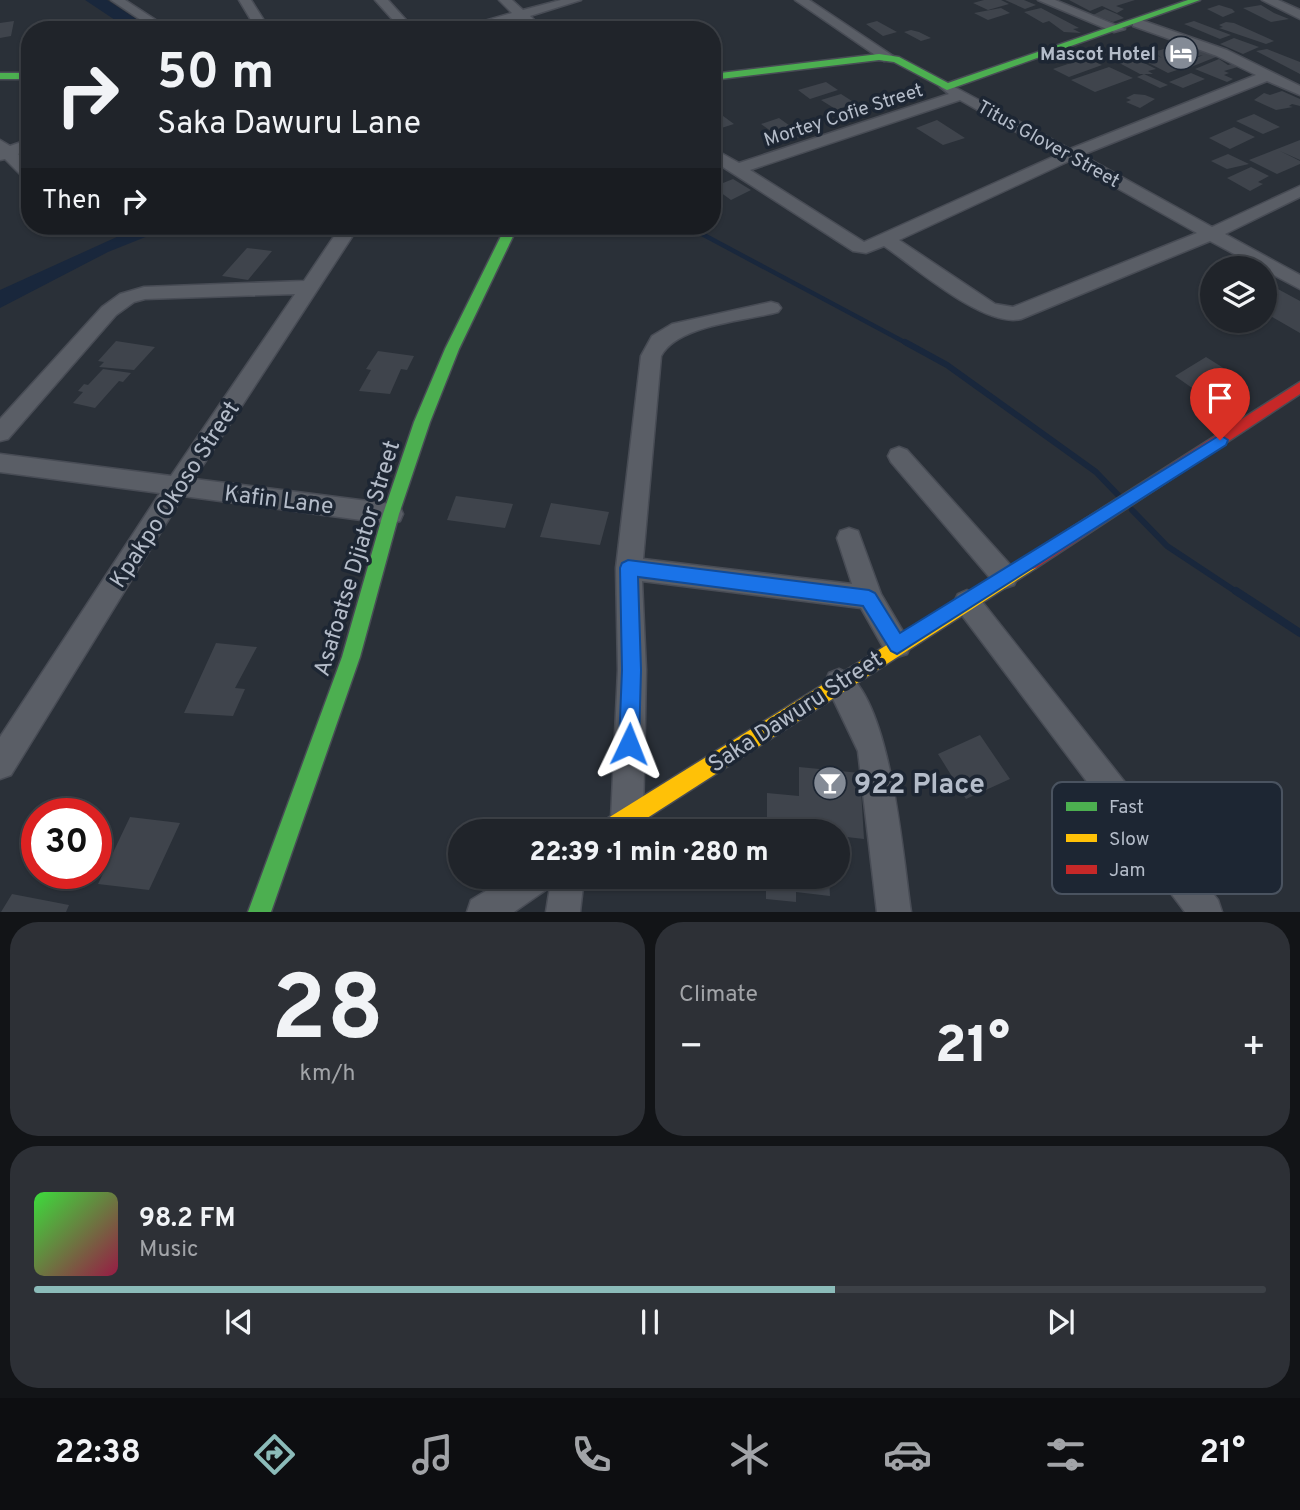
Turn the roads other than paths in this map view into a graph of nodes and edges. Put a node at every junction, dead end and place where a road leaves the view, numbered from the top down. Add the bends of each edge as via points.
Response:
1 (117, 0) edge
2 (245, 0) edge
3 (381, 0) edge
4 (505, 0) edge
5 (575, 0) edge
6 (801, 0) edge
7 (1044, 0) edge
8 (1193, 0) edge
9 (1268, 0) edge
10 (521, 14) junction
11 (1300, 15) edge
12 (151, 21) edge
13 (258, 21) edge
14 (401, 21) edge
15 (494, 21) edge
16 (529, 21) edge
17 (1137, 23) junction
18 (1119, 29) junction
19 (889, 58) junction
20 (1269, 75) junction
21 (0, 76) edge
22 (21, 76) edge
23 (721, 76) edge
24 (954, 91) junction
25 (1300, 91) edge
26 (21, 146) edge
27 (2, 151) edge
28 (1071, 154) junction
29 (721, 159) edge
30 (21, 168) edge
31 (737, 170) junction
32 (1300, 191) edge
33 (1211, 234) junction
34 (344, 235) edge
35 (508, 235) edge
36 (887, 240) junction
37 (1300, 283) edge
38 (311, 287) junction
39 (771, 309) dead end
40 (1300, 387) edge
41 (0, 433) edge
42 (899, 456) dead end
43 (0, 463) edge
44 (177, 486) junction
45 (391, 514) junction
46 (849, 538) dead end
47 (628, 568) junction
48 (1005, 577) junction
49 (869, 598) junction
50 (967, 602) junction
51 (897, 645) junction
52 (839, 682) junction
53 (0, 764) edge
54 (1106, 782) edge
55 (618, 819) edge
56 (626, 819) edge
57 (519, 889) edge
58 (566, 889) edge
59 (1192, 894) edge
60 (259, 912) edge
61 (483, 912) edge
62 (563, 912) edge
63 (894, 912) edge
64 (1206, 912) edge

1 - 12 street
2 - 13 street
3 - 14 street
4 - 10 street
5 - 10 street
6 - 19 street, Titus Glover Street
7 - 18 street
8 - 17 street
9 - 11 street
10 - 15 street
10 - 16 street
17 - 18 street
17 - 20 street
18 - 24 street
19 - 23 street
19 - 24 street, Titus Glover Street
20 - 25 street
20 - 28 street
21 - 22 street
24 - 28 street, Titus Glover Street
24 - 31 street, Mortey Cofie Street
26 - 27 street
27 - 30 street
28 - 33 street, Titus Glover Street
28 - 36 street
29 - 31 street
31 - 36 street via 859,247
32 - 33 street
33 - 36 street via 1014,314 989,309
33 - 37 street, Titus Glover Street
34 - 38 street, Kpakpo Okoso Street
35 - 45 street, Asafoatse Djiator Street via 452,349
38 - 41 street via 144,293 127,298 109,311
38 - 44 street, Kpakpo Okoso Street
39 - 47 street via 679,329 655,348
40 - 48 street, Saka Dawuru Street
42 - 48 street
43 - 44 street, Kafin Lane
44 - 45 street, Kafin Lane
44 - 53 street, Kpakpo Okoso Street
45 - 60 street, Asafoatse Djiator Street via 351,657
46 - 49 street
47 - 49 street
47 - 55 street via 632,670
48 - 50 street, Saka Dawuru Street
49 - 51 street
50 - 51 street, Saka Dawuru Street
50 - 54 street
51 - 52 street, Saka Dawuru Street
52 - 56 street, Saka Dawuru Street
52 - 63 street via 873,751
57 - 61 street
58 - 62 street
59 - 64 street

